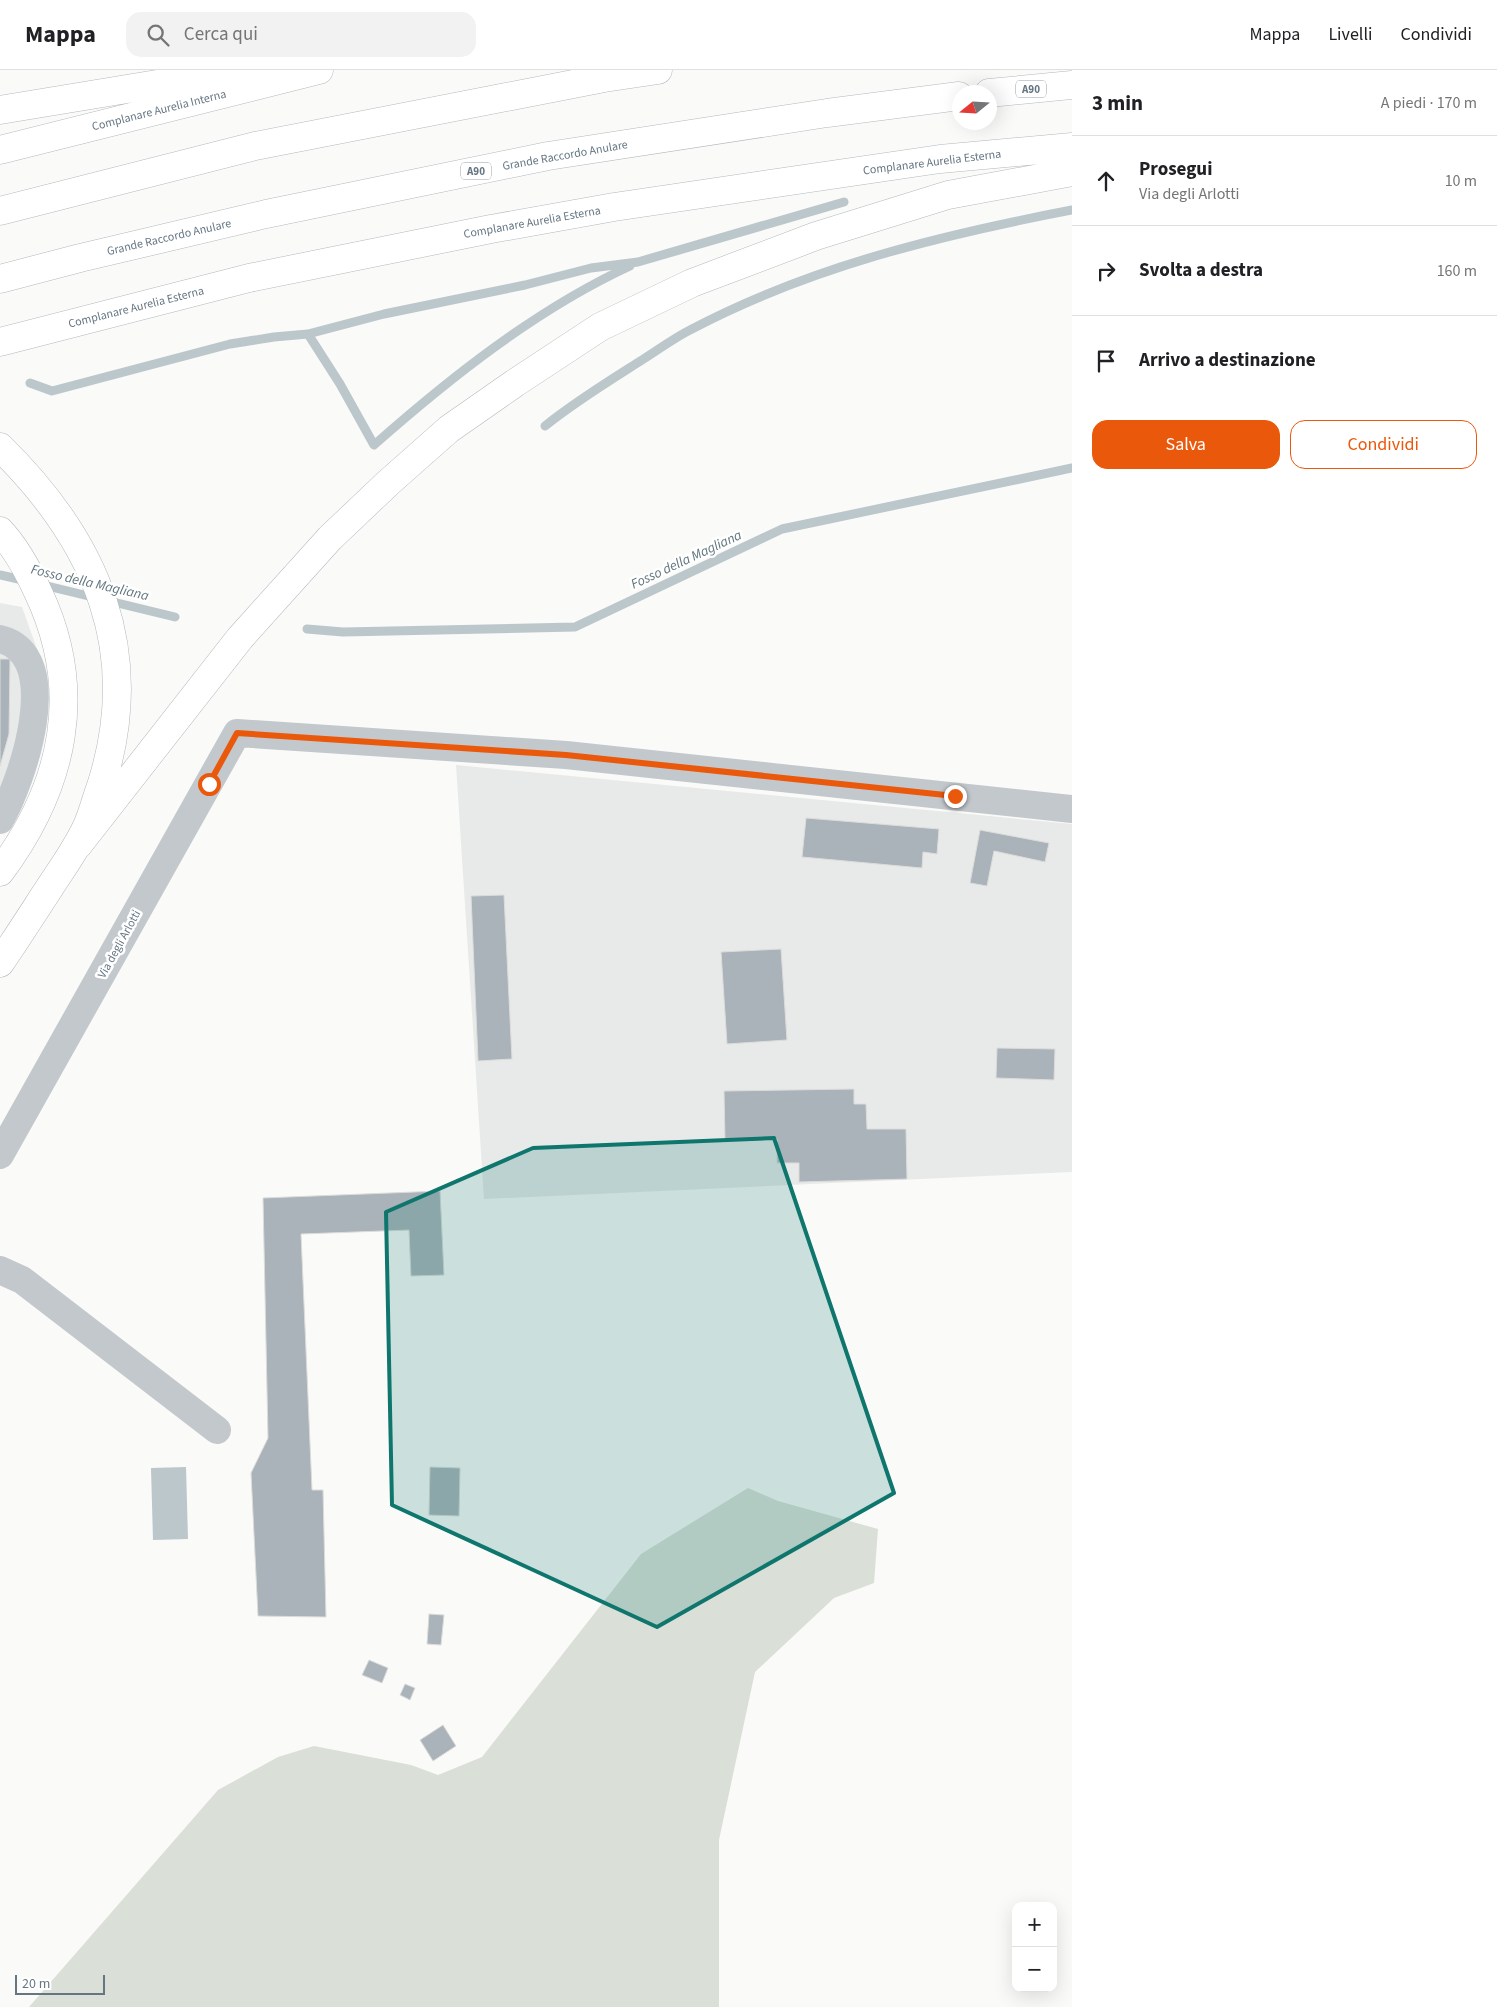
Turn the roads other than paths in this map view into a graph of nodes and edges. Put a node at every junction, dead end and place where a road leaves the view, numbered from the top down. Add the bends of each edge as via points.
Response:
1 (254, 70) edge
2 (319, 70) edge
3 (658, 70) edge
4 (1072, 85) edge
5 (997, 92) edge
6 (952, 97) edge
7 (0, 110) edge
8 (1072, 147) edge
9 (0, 150) edge
10 (1072, 172) edge
11 (0, 211) edge
12 (0, 280) edge
13 (0, 342) edge
14 (0, 448) edge
15 (3, 535) edge
16 (0, 640) edge
17 (1072, 809) edge
18 (0, 820) edge
19 (78, 845) junction
20 (0, 872) edge
21 (0, 963) edge
22 (0, 1155) edge
23 (0, 1270) edge
24 (217, 1430) dead end

1 - 7 highway
2 - 9 highway, Complanare Aurelia Interna
3 - 11 highway via 256,146
4 - 5 highway, A90
6 - 12 highway, Grande Raccordo Anulare / A90 via 548,156 266,214
8 - 13 highway, Complanare Aurelia Esterna via 910,163 614,207 491,229 249,278
10 - 19 highway via 948,195 816,236 701,279 600,327 515,384 449,430 330,538 240,638
14 - 19 highway via 62,518 80,547 113,636 117,698 110,757 89,823
15 - 20 highway via 26,566 50,616 60,649 64,696 62,736 53,771 27,830
16 - 18 street via 16,646 24,655 32,676 34,704 26,761
17 - 22 street, Via degli Arlotti via 566,755 237,733
19 - 21 highway
23 - 24 street via 22,1280

